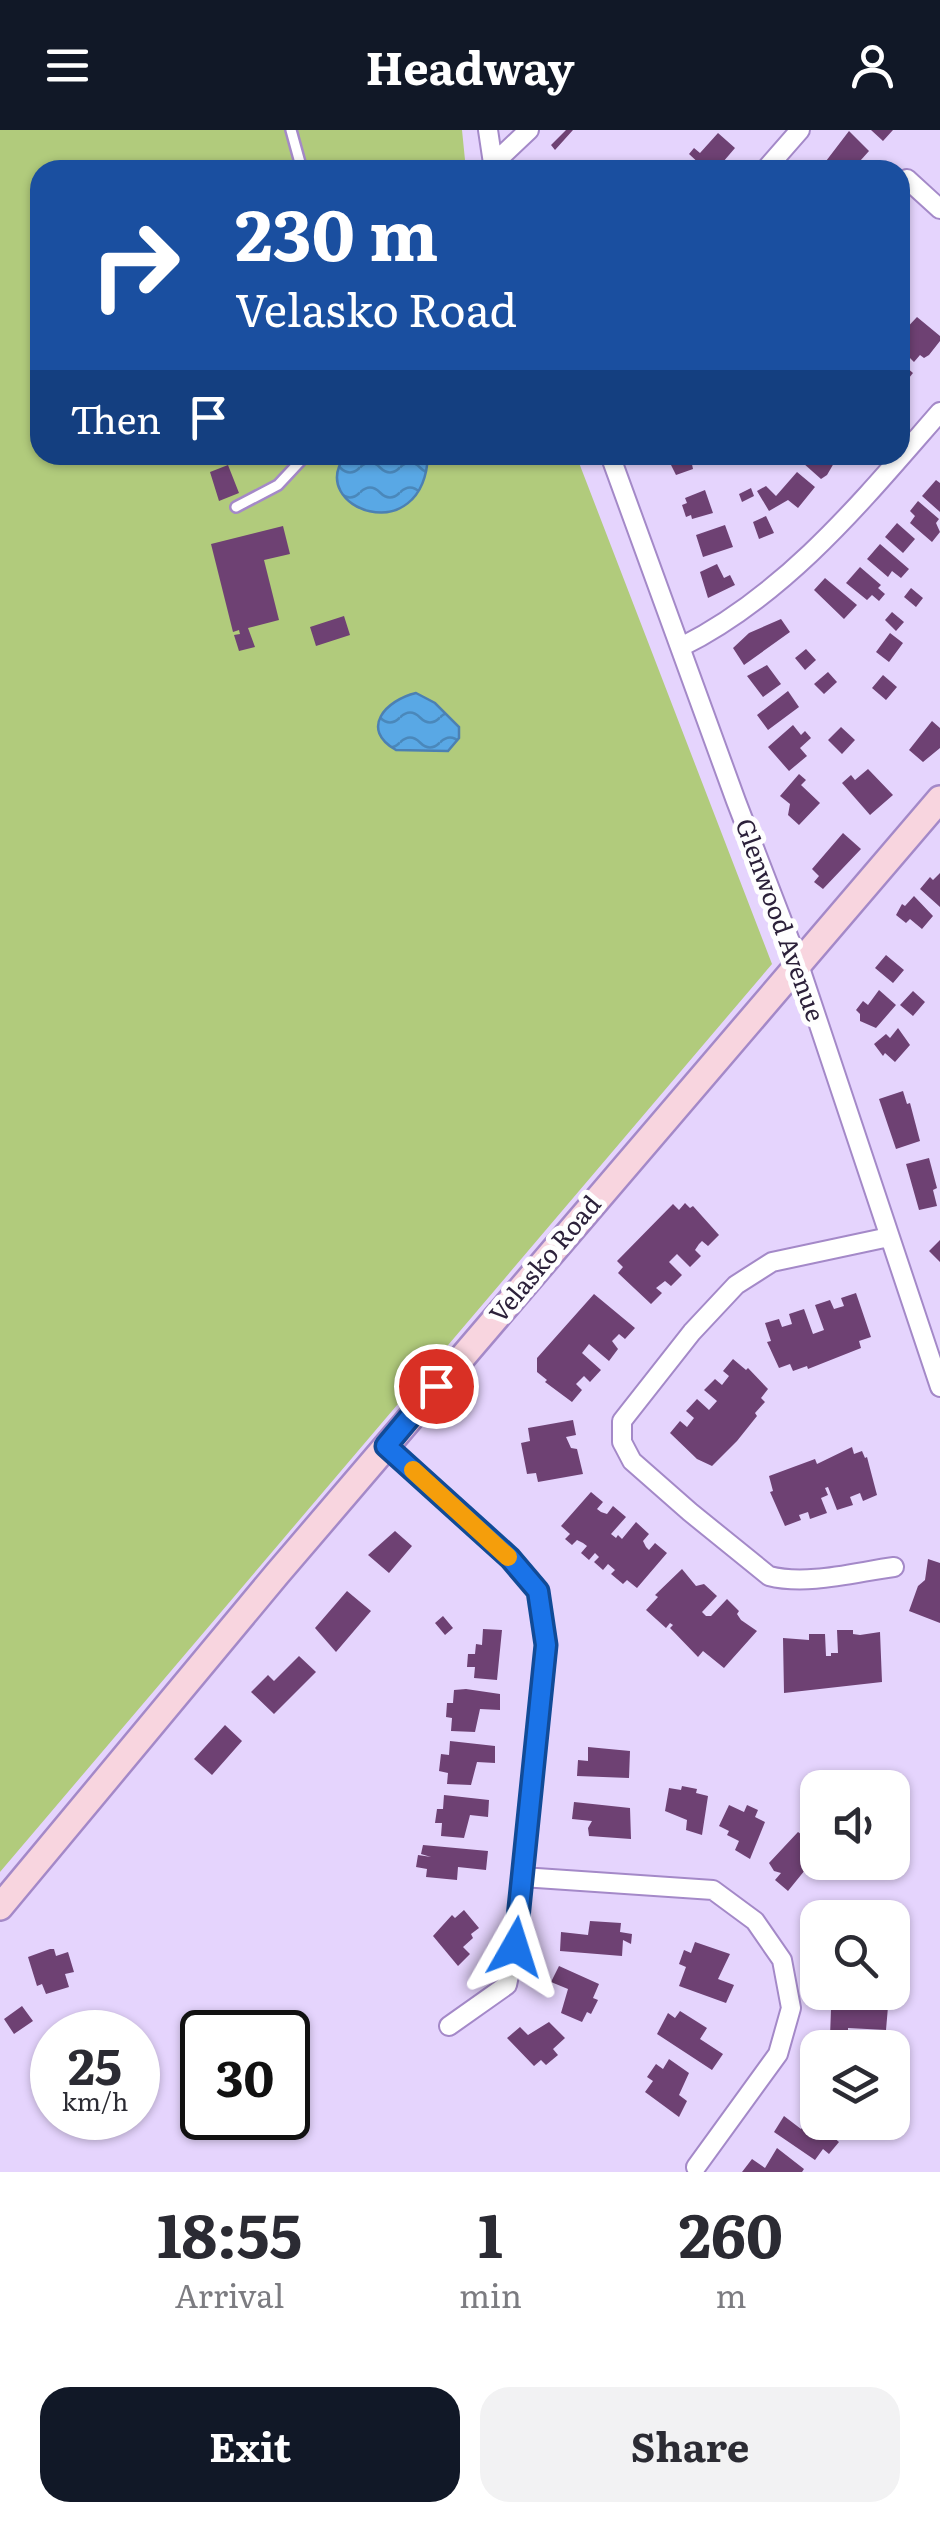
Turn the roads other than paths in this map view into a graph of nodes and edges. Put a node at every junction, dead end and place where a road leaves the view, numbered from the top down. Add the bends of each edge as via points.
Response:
1 (290, 130) edge
2 (488, 130) edge
3 (529, 130) edge
4 (800, 130) edge
5 (299, 160) edge
6 (492, 160) edge
7 (501, 160) edge
8 (774, 160) edge
9 (910, 182) edge
10 (940, 210) edge
11 (940, 412) edge
12 (910, 446) edge
13 (297, 465) edge
14 (614, 465) edge
15 (893, 465) edge
16 (236, 506) dead end
17 (681, 647) junction
18 (940, 799) edge
19 (798, 962) junction
20 (888, 1237) junction
21 (940, 1388) edge
22 (386, 1446) junction
23 (894, 1567) dead end
24 (522, 1877) junction
25 (0, 1907) edge
26 (448, 2026) dead end
27 (696, 2167) dead end

1 - 5 lane
2 - 6 street
3 - 7 street
4 - 8 street
9 - 10 street
11 - 12 street
13 - 16 lane via 278,485
14 - 17 street, Glenwood Avenue
15 - 17 street via 788,575
17 - 19 street, Glenwood Avenue
18 - 19 street, Velasko Road
19 - 20 street, Glenwood Avenue
19 - 22 street, Velasko Road
20 - 21 street, Glenwood Avenue
20 - 23 street via 758,1268 692,1332 626,1414 622,1442 632,1460 769,1576
22 - 24 street via 538,1591 546,1645
22 - 25 street, Velasko Road
24 - 26 street via 507,1985
24 - 27 street via 713,1890 755,1921 782,1960 791,2008 778,2054

